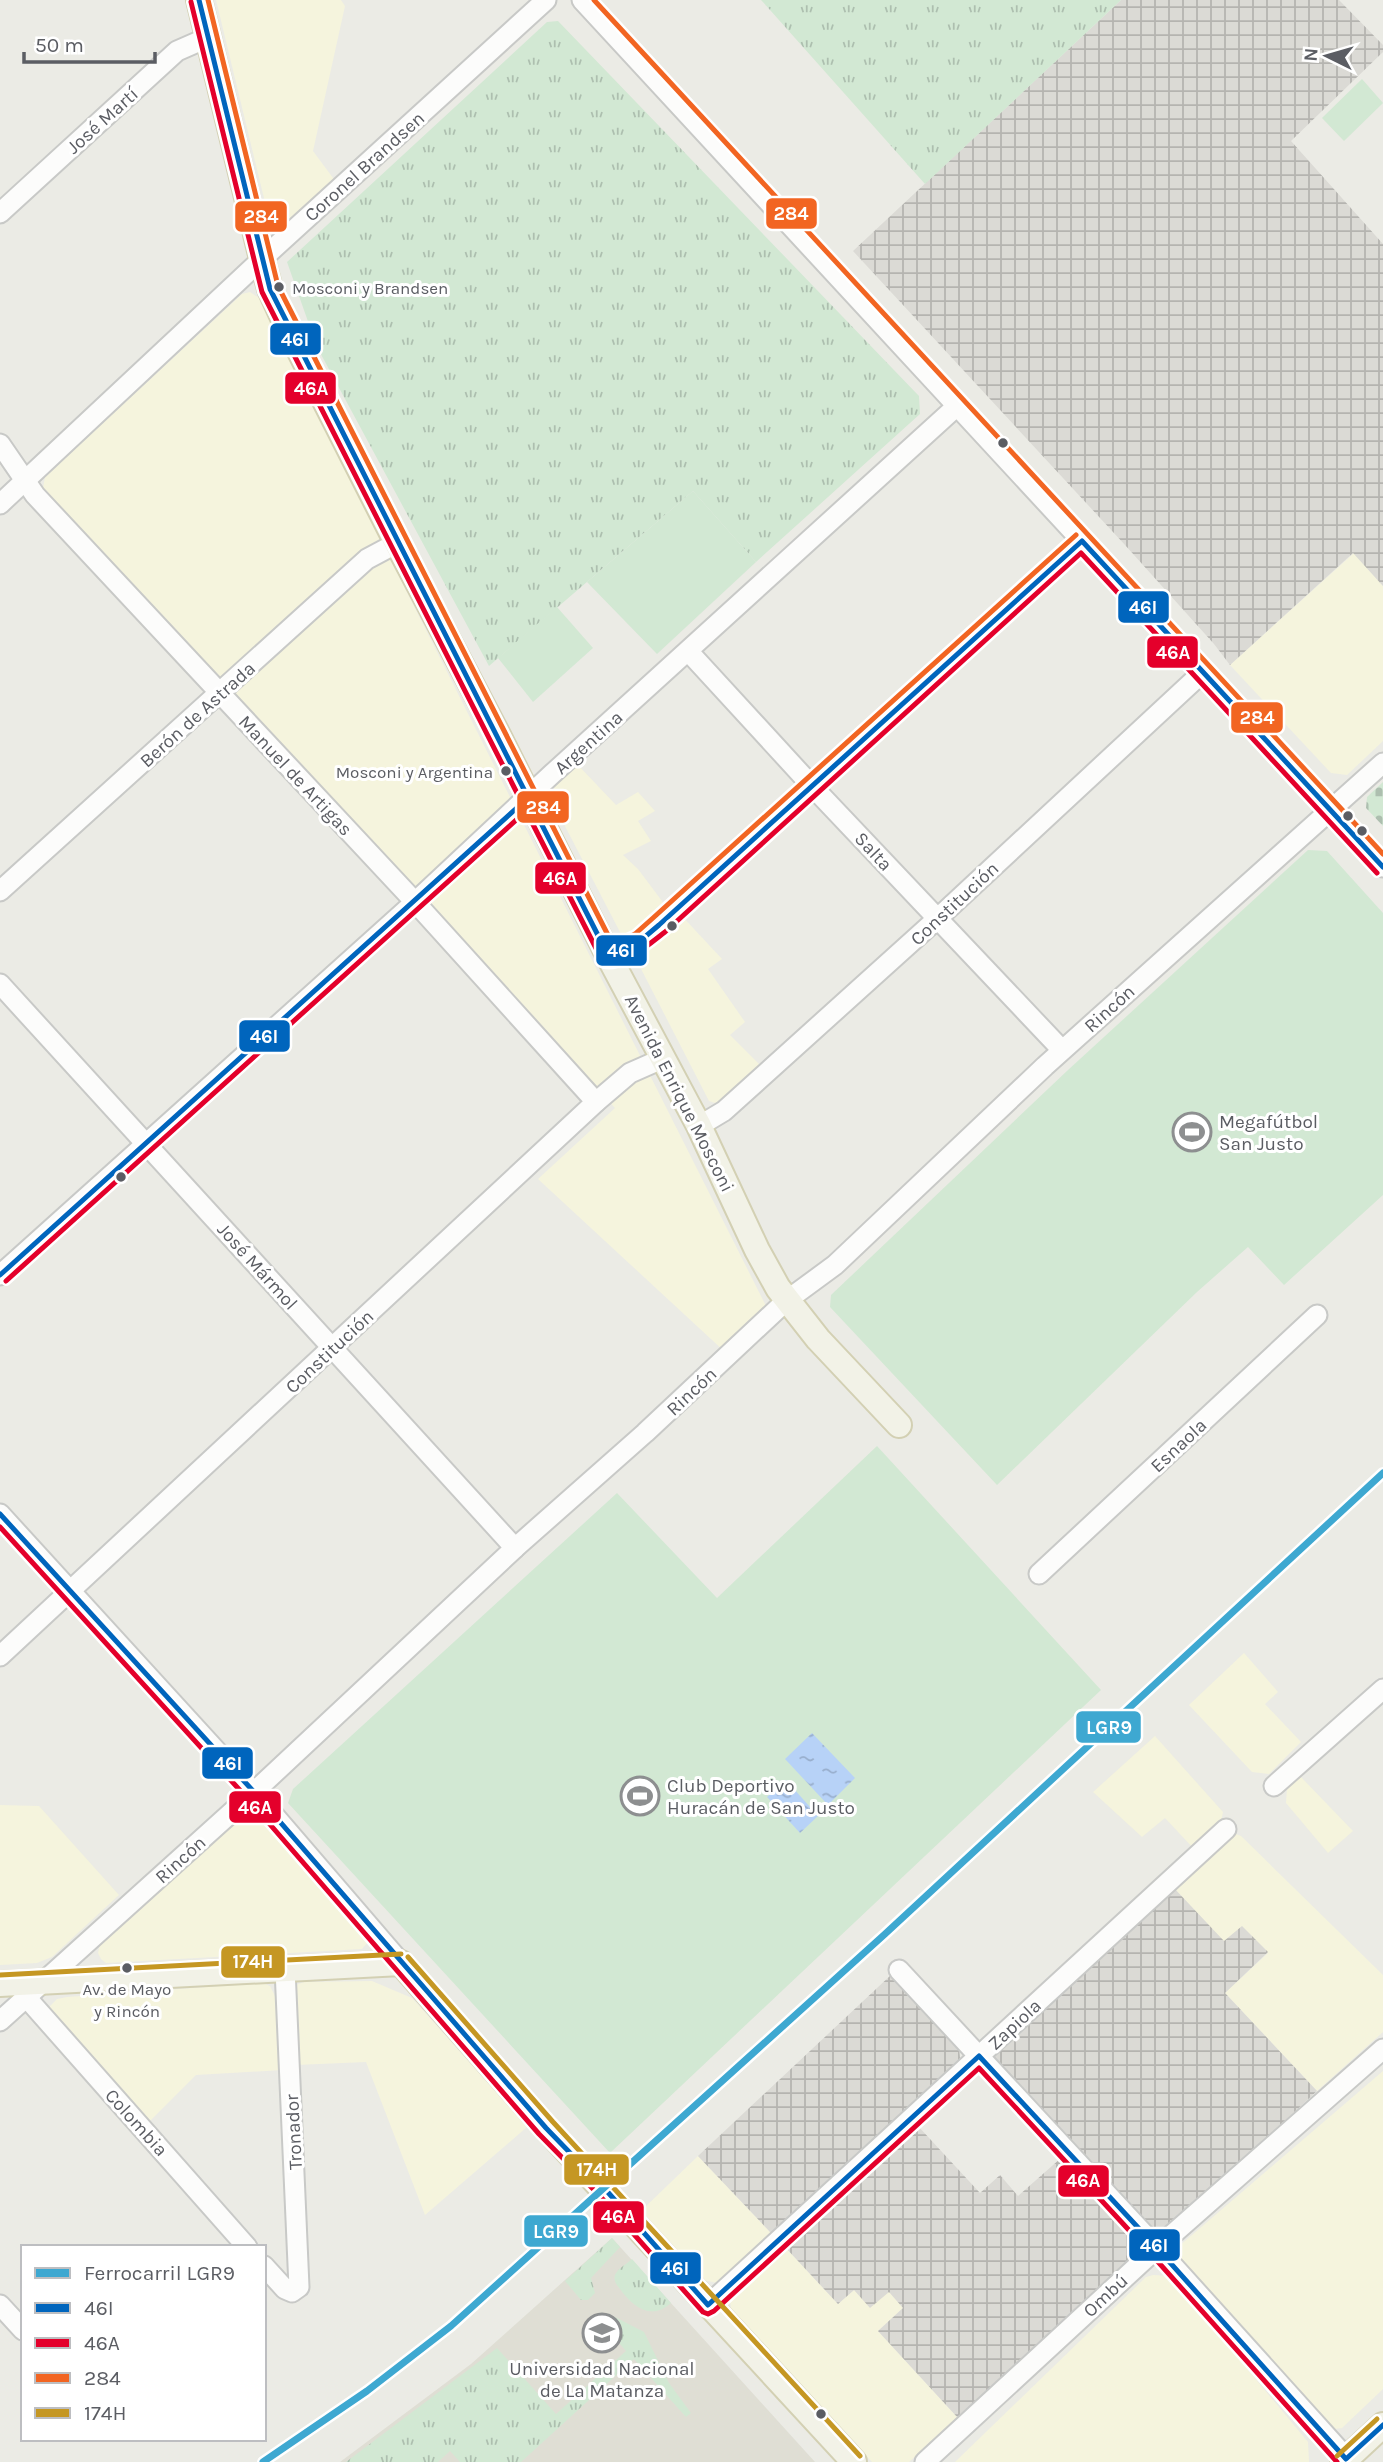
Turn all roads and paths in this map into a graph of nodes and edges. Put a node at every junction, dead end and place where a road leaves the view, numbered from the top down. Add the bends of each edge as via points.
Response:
1 (199, 0) edge
2 (546, 0) edge
3 (582, 0) edge
4 (209, 37) junction
5 (0, 213) edge
6 (262, 259) junction
7 (957, 406) junction
8 (0, 444) edge
9 (26, 481) junction
10 (0, 504) edge
11 (1082, 541) junction
12 (397, 543) junction
13 (688, 651) junction
14 (1203, 672) junction
15 (219, 694) junction
16 (1383, 763) edge
17 (811, 785) junction
18 (529, 797) junction
19 (1331, 810) junction
20 (1383, 867) edge
21 (0, 891) edge
22 (415, 902) junction
23 (938, 918) junction
24 (609, 957) junction
25 (0, 984) edge
26 (1062, 1050) junction
27 (664, 1058) junction
28 (596, 1102) junction
29 (699, 1126) junction
30 (147, 1143) junction
31 (0, 1275) edge
32 (786, 1301) junction
33 (1317, 1315) dead end
34 (333, 1348) junction
35 (899, 1425) dead end
36 (0, 1514) edge
37 (515, 1548) junction
38 (1039, 1574) dead end
39 (71, 1591) junction
40 (0, 1656) edge
41 (1383, 1689) edge
42 (1274, 1786) dead end
43 (254, 1793) junction
44 (1226, 1829) dead end
45 (401, 1964) junction
46 (285, 1969) junction
47 (899, 1970) dead end
48 (0, 1984) edge
49 (35, 1989) junction
50 (0, 2021) edge
51 (1383, 2049) edge
52 (979, 2056) junction
53 (245, 2245) edge
54 (1157, 2248) junction
55 (266, 2268) edge
56 (0, 2305) edge
57 (708, 2305) junction
58 (21, 2328) edge
59 (1383, 2425) edge
60 (1346, 2461) edge
61 (854, 2462) edge
62 (925, 2462) edge

1 - 4 main road, Avenida Enrique Mosconi
2 - 6 street, Coronel Brandsen
3 - 7 street
4 - 5 street, José Martí via 177,51
4 - 6 main road, Avenida Enrique Mosconi
6 - 9 street, Coronel Brandsen
6 - 12 main road, Avenida Enrique Mosconi via 284,320
7 - 11 street
7 - 13 street, Argentina
8 - 9 street, Manuel de Artigas
9 - 10 street, Coronel Brandsen
9 - 15 street, Manuel de Artigas
11 - 14 street
11 - 17 street
12 - 15 street, Berón de Astrada via 366,559
12 - 18 main road, Avenida Enrique Mosconi
13 - 17 street, Salta
13 - 18 street, Argentina
14 - 19 street
14 - 23 street, Constitución
15 - 21 street, Berón de Astrada
15 - 22 street, Manuel de Artigas
16 - 19 street, Rincón
17 - 23 street, Salta
17 - 24 street via 659,925
18 - 22 street, Argentina
18 - 24 main road, Avenida Enrique Mosconi
19 - 20 street
19 - 26 street, Rincón
22 - 28 street, Manuel de Artigas
22 - 30 street, Argentina
23 - 26 street, Salta
23 - 29 street, Constitución via 724,1111
24 - 27 main road, Avenida Enrique Mosconi
25 - 30 street, José Mármol
26 - 32 street, Rincón via 835,1265
27 - 28 street, Constitución via 630,1073
27 - 29 main road, Avenida Enrique Mosconi
28 - 34 street, Constitución
29 - 32 main road, Avenida Enrique Mosconi
30 - 31 street, Argentina
30 - 34 street, José Mármol
32 - 35 main road, Avenida Enrique Mosconi
32 - 37 street, Rincón
33 - 38 street, Esnaola
34 - 37 street, José Mármol
34 - 39 street, Constitución
36 - 39 street
37 - 43 street, Rincón
39 - 40 street, Constitución
39 - 43 street
41 - 42 street
43 - 45 street
43 - 49 street, Rincón
44 - 52 street, Zapiola
45 - 46 main road
45 - 57 main road
46 - 49 main road
46 - 55 street, Tronador via 299,2287 292,2292 285,2289
47 - 52 street
48 - 49 main road
49 - 50 street, Rincón
49 - 53 street, Colombia
51 - 54 street, Ombú
52 - 54 street
52 - 57 street, Zapiola
54 - 60 street
54 - 62 street, Ombú
56 - 58 street
57 - 61 main road
59 - 60 main road

